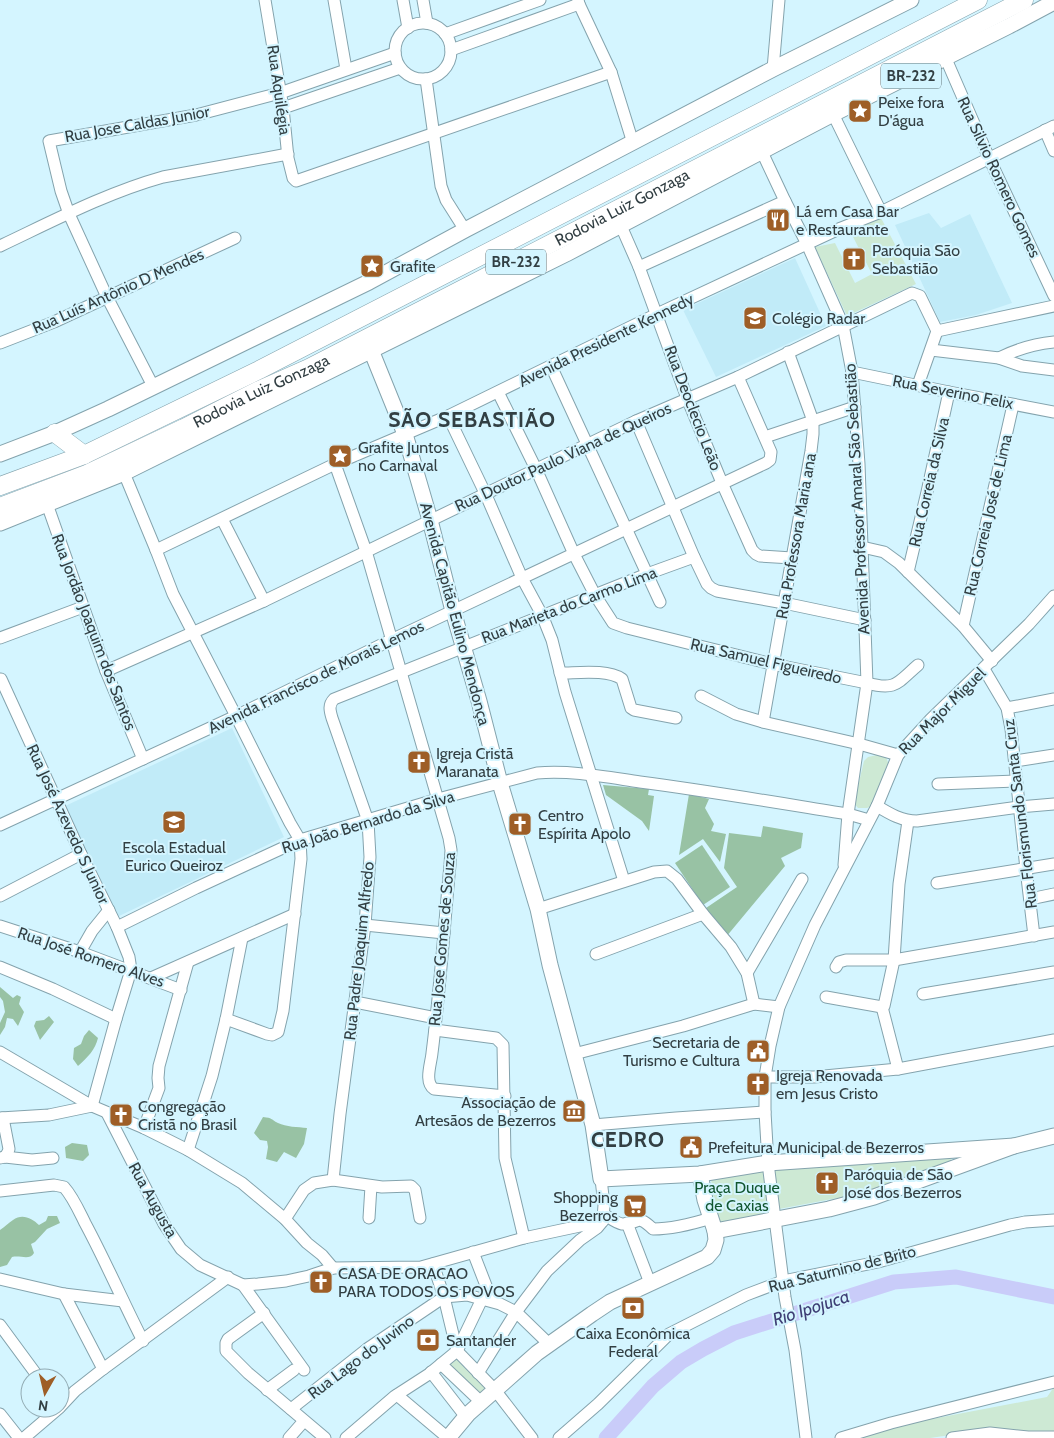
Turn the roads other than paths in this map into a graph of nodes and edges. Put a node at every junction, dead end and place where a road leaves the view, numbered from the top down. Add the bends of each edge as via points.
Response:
1 (265, 0) edge
2 (334, 0) edge
3 (402, 0) edge
4 (423, 0) edge
5 (501, 0) edge
6 (540, 0) edge
7 (779, 0) edge
8 (910, 0) edge
9 (978, 0) edge
10 (1024, 0) edge
11 (579, 2) edge
12 (1054, 2) edge
13 (503, 12) junction
14 (427, 23) junction
15 (408, 28) junction
16 (445, 34) junction
17 (452, 50) junction
18 (395, 53) junction
19 (946, 59) junction
20 (400, 68) junction
21 (346, 69) junction
22 (773, 69) junction
23 (611, 72) junction
24 (426, 79) junction
25 (280, 93) junction
26 (282, 108) junction
27 (833, 114) junction
28 (1050, 128) edge
29 (432, 134) junction
30 (633, 143) junction
31 (1054, 151) edge
32 (762, 152) junction
33 (288, 154) junction
34 (989, 158) junction
35 (785, 201) junction
36 (880, 212) junction
37 (69, 214) junction
38 (620, 226) junction
39 (465, 230) junction
40 (235, 238) dead end
41 (807, 244) junction
42 (0, 246) edge
43 (639, 267) junction
44 (1054, 296) edge
45 (107, 297) junction
46 (1054, 306) edge
47 (657, 314) junction
48 (843, 325) junction
49 (937, 331) junction
50 (1054, 342) edge
51 (0, 343) edge
52 (371, 350) junction
53 (931, 350) junction
54 (788, 352) junction
55 (999, 358) junction
56 (551, 366) junction
57 (1054, 370) edge
58 (852, 372) junction
59 (738, 376) junction
60 (918, 385) junction
61 (153, 386) junction
62 (498, 392) junction
63 (949, 392) junction
64 (687, 398) junction
65 (1013, 404) junction
66 (855, 407) junction
67 (1054, 412) edge
68 (448, 416) junction
69 (636, 421) junction
70 (812, 421) junction
71 (55, 433) junction
72 (405, 434) junction
73 (765, 437) junction
74 (587, 444) junction
75 (0, 454) edge
76 (84, 455) junction
77 (335, 464) junction
78 (536, 469) junction
79 (124, 473) junction
80 (722, 483) junction
81 (0, 486) edge
82 (486, 495) junction
83 (47, 504) junction
84 (0, 507) edge
85 (671, 507) junction
86 (222, 519) junction
87 (430, 520) junction
88 (0, 522) edge
89 (626, 529) junction
90 (862, 548) junction
91 (156, 550) junction
92 (366, 551) junction
93 (574, 554) junction
94 (694, 557) junction
95 (792, 558) junction
96 (908, 572) junction
97 (647, 574) junction
98 (522, 578) junction
99 (595, 596) junction
100 (1054, 596) edge
101 (264, 601) junction
102 (660, 602) dead end
103 (784, 603) junction
104 (83, 607) junction
105 (453, 611) junction
106 (542, 615) junction
107 (865, 620) junction
108 (963, 626) junction
109 (193, 632) junction
110 (0, 638) edge
111 (391, 640) junction
112 (463, 647) junction
113 (772, 664) junction
114 (918, 665) dead end
115 (988, 665) junction
116 (106, 672) junction
117 (402, 672) junction
118 (560, 673) junction
119 (1, 679) edge
120 (867, 683) junction
121 (701, 696) dead end
122 (334, 699) joint
123 (1054, 699) edge
124 (1006, 708) junction
125 (236, 716) junction
126 (676, 718) dead end
127 (763, 722) junction
128 (859, 744) junction
129 (898, 755) junction
130 (1054, 755) edge
131 (143, 759) junction
132 (1015, 761) junction
133 (592, 776) junction
134 (1016, 781) junction
135 (500, 783) junction
136 (938, 784) dead end
137 (56, 799) junction
138 (438, 799) junction
139 (1054, 804) edge
140 (877, 806) junction
141 (1019, 807) junction
142 (848, 814) junction
143 (869, 820) junction
144 (368, 821) junction
145 (908, 821) junction
146 (0, 826) edge
147 (300, 840) junction
148 (80, 854) junction
149 (1054, 864) edge
150 (1026, 869) junction
151 (844, 872) junction
152 (802, 879) dead end
153 (624, 881) junction
154 (937, 883) dead end
155 (1054, 894) edge
156 (0, 896) edge
157 (1030, 899) junction
158 (538, 909) junction
159 (109, 910) junction
160 (295, 914) junction
161 (703, 914) junction
162 (366, 925) junction
163 (0, 926) edge
164 (117, 927) junction
165 (1054, 932) edge
166 (444, 933) junction
167 (1034, 936) junction
168 (242, 938) junction
169 (80, 952) junction
170 (596, 954) dead end
171 (894, 960) junction
172 (188, 962) junction
173 (0, 967) edge
174 (836, 967) dead end
175 (131, 970) junction
176 (1054, 972) edge
177 (747, 973) junction
178 (151, 978) junction
179 (181, 990) junction
180 (923, 994) dead end
181 (826, 997) dead end
182 (355, 1002) junction
183 (884, 1003) junction
184 (754, 1004) junction
185 (779, 1007) junction
186 (436, 1018) junction
187 (116, 1019) junction
188 (226, 1019) junction
189 (435, 1030) junction
190 (1054, 1040) edge
191 (0, 1052) edge
192 (574, 1054) junction
193 (898, 1069) junction
194 (765, 1077) junction
195 (505, 1096) junction
196 (92, 1106) junction
197 (765, 1112) junction
198 (107, 1113) junction
199 (2, 1118) edge
200 (593, 1125) junction
201 (144, 1128) junction
202 (1054, 1136) edge
203 (1014, 1146) junction
204 (188, 1150) junction
205 (2, 1157) edge
206 (53, 1158) dead end
207 (768, 1164) junction
208 (700, 1174) junction
209 (601, 1179) junction
210 (333, 1180) junction
211 (371, 1186) junction
212 (0, 1191) edge
213 (603, 1217) junction
214 (369, 1218) dead end
215 (420, 1218) dead end
216 (285, 1219) junction
217 (775, 1219) junction
218 (1054, 1220) edge
219 (627, 1223) junction
220 (713, 1224) junction
221 (524, 1238) junction
222 (473, 1252) junction
223 (433, 1264) junction
224 (333, 1268) junction
225 (228, 1278) junction
226 (0, 1279) edge
227 (783, 1281) junction
228 (650, 1283) junction
229 (244, 1285) junction
230 (64, 1294) junction
231 (444, 1297) junction
232 (487, 1300) junction
233 (122, 1301) junction
234 (264, 1312) junction
235 (516, 1312) junction
236 (0, 1325) edge
237 (143, 1341) junction
238 (549, 1344) junction
239 (457, 1351) junction
240 (441, 1364) junction
241 (32, 1368) edge
242 (103, 1369) junction
243 (431, 1372) junction
244 (478, 1373) junction
245 (1054, 1382) edge
246 (267, 1390) junction
247 (495, 1390) junction
248 (397, 1395) junction
249 (70, 1397) edge
250 (481, 1402) junction
251 (291, 1409) junction
252 (466, 1417) junction
253 (47, 1418) edge
254 (304, 1421) junction
255 (2, 1422) edge
256 (1054, 1437) edge
257 (19, 1438) edge
258 (24, 1438) edge
259 (289, 1438) edge
260 (325, 1438) edge
261 (346, 1438) edge
262 (448, 1438) edge
263 (532, 1438) edge
264 (559, 1438) edge
265 (806, 1438) edge
266 (840, 1438) edge
267 (952, 1438) edge
268 (1028, 1438) edge

1 - 25 street, Rua Aquilégia
2 - 21 street
3 - 15 street
4 - 14 street
5 - 13 street
6 - 13 street
7 - 22 street
8 - 22 main road
9 - 76 highway, Rodovia Luiz Gonzaga / BR-232 via 259,370
10 - 84 highway, Rodovia Luiz Gonzaga / BR-232 via 309,368 87,474
11 - 17 street
11 - 23 street
12 - 19 main road, BR-232
13 - 16 street
14 - 15 street
14 - 16 street
15 - 18 street via 398,39
16 - 17 street
17 - 24 street via 442,73
18 - 20 street
18 - 21 street
19 - 27 main road, BR-232
19 - 34 street, Rua Silvio Romero Gomes
20 - 24 street via 416,78
20 - 26 street
21 - 25 street
22 - 30 main road
23 - 29 street
23 - 30 street
24 - 29 street
25 - 26 street, Rua Aquilégia
25 - 37 street, Rua Jose Caldas Junior via 196,115 50,140
26 - 33 street, Rua Aquilégia
27 - 32 main road, BR-232
27 - 36 street
28 - 31 street
28 - 34 street, Avenida Presidente Kennedy
29 - 33 street, Rua Aquilégia via 297,181 294,180
29 - 39 street via 442,192
30 - 39 main road
32 - 35 street, Avenida Professor Amaral São Sebastião
32 - 38 main road, BR-232
33 - 37 street via 163,177 122,190
34 - 36 street, Avenida Presidente Kennedy
34 - 44 street, Rua Silvio Romero Gomes
35 - 41 street, Avenida Professor Amaral São Sebastião
35 - 43 street
36 - 41 street, Avenida Presidente Kennedy
37 - 42 street
37 - 45 street, Rua Jose Caldas Junior
38 - 43 street, Rua Deoclecio Leão
38 - 52 main road, BR-232
39 - 61 main road via 369,282
40 - 45 street, Rua Luís Antônio D Mendes
41 - 47 street, Avenida Presidente Kennedy
41 - 48 street, Avenida Professor Amaral São Sebastião
43 - 47 street, Rua Deoclecio Leão
45 - 51 street, Rua Luís Antônio D Mendes
45 - 61 street, Rua Jose Caldas Junior
46 - 49 street
47 - 56 street, Avenida Presidente Kennedy
47 - 64 street, Rua Deoclecio Leão
48 - 49 street, Rua Doutor Paulo Viana de Queiros via 912,293 920,296
48 - 54 street, Rua Doutor Paulo Viana de Queiros
48 - 58 street, Avenida Professor Amaral São Sebastião
49 - 53 street
50 - 55 street via 1025,347
52 - 72 main road, Avenida Capitão Eulino Mendonça
52 - 79 main road, BR-232
53 - 55 street
53 - 60 street
54 - 59 street, Rua Doutor Paulo Viana de Queiros
54 - 70 street, Rua Professora Maria ana
55 - 57 street via 1022,366
56 - 62 street, Avenida Presidente Kennedy
56 - 74 street
58 - 60 street, Rua Severino Felix
58 - 66 street, Avenida Professor Amaral São Sebastião
59 - 64 street, Rua Doutor Paulo Viana de Queiros
59 - 73 street
60 - 63 street, Rua Severino Felix
61 - 71 main road
62 - 68 street, Avenida Presidente Kennedy
62 - 78 street
63 - 65 street, Rua Severino Felix
63 - 96 street, Rua Correia da Silva
64 - 69 street, Rua Doutor Paulo Viana de Queiros
64 - 80 street, Rua Deoclecio Leão
65 - 67 street, Rua Severino Felix
65 - 108 street, Rua Correia José de Lima
66 - 70 street
66 - 90 street, Avenida Professor Amaral São Sebastião
68 - 72 street, Avenida Presidente Kennedy
68 - 82 street
69 - 74 street, Rua Doutor Paulo Viana de Queiros
69 - 85 street
70 - 73 street
70 - 95 street, Rua Professora Maria ana via 811,451
71 - 75 main road
71 - 76 highway
72 - 77 street, Avenida Presidente Kennedy
72 - 87 main road, Avenida Capitão Eulino Mendonça
73 - 80 street, Avenida Francisco de Morais Lemos via 770,460
74 - 78 street, Rua Doutor Paulo Viana de Queiros
74 - 89 street
76 - 81 highway, Rodovia Luiz Gonzaga / BR-232
77 - 86 street, Avenida Presidente Kennedy
77 - 92 street, Rua Jose Gomes de Souza
78 - 82 street, Rua Doutor Paulo Viana de Queiros
78 - 93 street
79 - 83 main road
79 - 91 street
80 - 85 street, Avenida Francisco de Morais Lemos
80 - 95 street, Rua Deoclecio Leão via 756,554
82 - 87 street, Rua Doutor Paulo Viana de Queiros
82 - 98 street
83 - 88 main road
83 - 104 street, Rua Jordão Joaquim dos Santos
85 - 89 street, Avenida Francisco de Morais Lemos
85 - 94 street
86 - 91 street, Avenida Presidente Kennedy
86 - 101 street
87 - 92 street, Rua Doutor Paulo Viana de Queiros
87 - 105 main road, Avenida Capitão Eulino Mendonça
89 - 93 street, Avenida Francisco de Morais Lemos
89 - 97 street
90 - 96 street, Rua Florismundo Santa Cruz via 884,552
90 - 107 street, Avenida Professor Amaral São Sebastião
91 - 109 street via 173,594
92 - 101 street, Rua Doutor Paulo Viana de Queiros
92 - 111 street, Rua Jose Gomes de Souza
93 - 98 street, Avenida Francisco de Morais Lemos
93 - 99 street
94 - 97 street, Rua Marieta do Carmo Lima
94 - 103 street via 711,588
95 - 103 street, Rua Professora Maria ana
96 - 108 street, Rua Florismundo Santa Cruz
97 - 99 street, Rua Marieta do Carmo Lima
97 - 102 street
98 - 105 street, Avenida Francisco de Morais Lemos
98 - 106 street
99 - 106 street, Rua Marieta do Carmo Lima
99 - 113 street, Rua Samuel Figueiredo via 617,625
100 - 115 street, Rua Major Miguel
101 - 109 street, Rua Doutor Paulo Viana de Queiros
103 - 107 street
103 - 113 street, Rua Professora Maria ana
104 - 110 street
104 - 116 street, Rua Jordão Joaquim dos Santos
105 - 111 street, Avenida Francisco de Morais Lemos
105 - 112 main road, Avenida Capitão Eulino Mendonça
106 - 112 street, Rua Marieta do Carmo Lima
106 - 118 street
107 - 120 street, Avenida Professor Amaral São Sebastião
108 - 115 street, Rua Florismundo Santa Cruz
109 - 116 street, Rua Doutor Paulo Viana de Queiros
109 - 125 street
111 - 117 street, Rua Jose Gomes de Souza
111 - 125 street, Avenida Francisco de Morais Lemos
112 - 117 street, Rua Marieta do Carmo Lima
112 - 135 main road, Avenida Capitão Eulino Mendonça
113 - 120 street, Rua Samuel Figueiredo
113 - 127 street, Rua Professora Maria ana
114 - 120 street, Rua Samuel Figueiredo via 890,687
115 - 124 street, Rua Florismundo Santa Cruz
115 - 129 street, Rua Major Miguel
116 - 131 street, Rua Jordão Joaquim dos Santos
117 - 122 street, Rua Marieta do Carmo Lima
117 - 138 street, Rua Jose Gomes de Souza
118 - 126 street via 614,674 622,679 631,708
118 - 133 street
119 - 137 street, Rua José Azevedo S Junior
120 - 128 street, Avenida Professor Amaral São Sebastião
121 - 127 street via 736,714
122 - 144 street, Rua Padre Joaquim Alfredo via 330,706 332,718
123 - 124 street
124 - 132 street, Rua Florismundo Santa Cruz
125 - 131 street, Avenida Francisco de Morais Lemos
125 - 147 street
127 - 128 street
128 - 129 street
128 - 142 street, Avenida Professor Amaral São Sebastião
129 - 140 street, Rua Major Miguel
130 - 132 street
131 - 137 street, Avenida Francisco de Morais Lemos
132 - 134 street, Rua Florismundo Santa Cruz
133 - 135 street, Rua João Bernardo da Silva via 552,772
133 - 142 street, Rua João Bernardo da Silva
133 - 153 street
134 - 136 street
134 - 141 street, Rua Florismundo Santa Cruz
135 - 138 street, Rua João Bernardo da Silva
135 - 158 main road, Avenida Capitão Eulino Mendonça
137 - 146 street, Avenida Francisco de Morais Lemos
137 - 148 street, Rua José Azevedo S Junior
138 - 144 street, Rua João Bernardo da Silva
138 - 166 street, Rua Jose Gomes de Souza via 451,850
139 - 141 street
140 - 143 street, Rua Major Miguel
140 - 145 street
141 - 145 street
141 - 150 street, Rua Florismundo Santa Cruz
142 - 143 street, Rua João Bernardo da Silva
142 - 151 street, Avenida Professor Amaral São Sebastião
143 - 151 street, Rua Major Miguel
144 - 147 street, Rua João Bernardo da Silva
144 - 162 street, Rua Padre Joaquim Alfredo via 370,857
145 - 171 street via 898,884
147 - 160 street
147 - 164 street, Rua João Bernardo da Silva
148 - 156 street
148 - 159 street, Rua José Azevedo S Junior
149 - 150 street
150 - 154 street
150 - 157 street, Rua Florismundo Santa Cruz
151 - 185 street, Rua Major Miguel via 815,926
152 - 177 street
153 - 158 street
153 - 161 street via 668,870
155 - 157 street
157 - 167 street, Rua Florismundo Santa Cruz
158 - 192 main road, Avenida Capitão Eulino Mendonça
159 - 164 street, Rua José Azevedo S Junior
159 - 169 street
160 - 168 street
160 - 188 street via 278,1032 272,1035 262,1033
161 - 170 street
161 - 177 street
162 - 166 street
162 - 182 street, Rua Padre Joaquim Alfredo
163 - 169 street, Rua José Romero Alves
164 - 175 street, Rua José Azevedo S Junior
165 - 167 street
166 - 186 street, Rua Jose Gomes de Souza
167 - 171 street
168 - 172 street
168 - 188 street
169 - 175 street, Rua José Romero Alves
171 - 174 street via 846,960
171 - 183 street
172 - 178 street
172 - 179 street
173 - 187 street
175 - 178 street, Rua José Romero Alves
175 - 187 street
176 - 180 street
177 - 184 street
178 - 179 street, Rua José Romero Alves
179 - 201 street via 159,1066 159,1088
181 - 183 street
182 - 186 street
182 - 210 street, Rua Padre Joaquim Alfredo
183 - 193 street
184 - 185 street
184 - 192 street
185 - 194 street, Rua Major Miguel
186 - 189 street, Rua Jose Gomes de Souza
187 - 196 street
188 - 204 street
189 - 195 street via 499,1040 504,1049
189 - 195 street, Rua Jose Gomes de Souza via 429,1075 434,1090
190 - 193 street
191 - 196 street
192 - 200 main road, Avenida Capitão Eulino Mendonça
193 - 194 street via 814,1077
194 - 197 street, Rua Major Miguel
195 - 221 street via 505,1158
196 - 198 street
196 - 199 street via 49,1115
197 - 200 street
197 - 207 street, Rua Major Miguel
198 - 201 street
198 - 225 street, Rua Augusta via 164,1224 182,1249 200,1265
199 - 205 street via 9,1150
200 - 209 main road, Avenida Capitão Eulino Mendonça
201 - 204 street
202 - 203 main road
203 - 207 main road
203 - 217 main road via 874,1197
204 - 216 street via 242,1183
205 - 206 street
207 - 208 main road
207 - 217 street
208 - 209 main road
208 - 220 main road
209 - 213 street
210 - 211 street
210 - 216 street via 314,1183 304,1190
211 - 214 street
211 - 215 street via 413,1187
212 - 233 street via 64,1186
213 - 219 street via 620,1224
213 - 221 street
213 - 235 street via 597,1228 547,1271
216 - 224 street
217 - 220 main road
217 - 227 street
218 - 227 street, Rua Saturnino de Brito via 1010,1225 878,1262
219 - 220 street via 644,1221 653,1229
219 - 228 street
220 - 228 main road via 716,1240 707,1257
221 - 222 street
222 - 223 street
222 - 232 street
223 - 224 street via 421,1267
223 - 231 street
224 - 229 street via 286,1281
225 - 229 street, Rua Augusta
225 - 237 street
226 - 230 street
227 - 264 street, Rua Saturnino de Brito via 746,1295 669,1334
227 - 265 street
228 - 238 main road via 610,1302
229 - 234 street
230 - 233 street
230 - 242 street
231 - 232 street via 467,1295
231 - 239 street
231 - 251 street, Rua Lago do Juvino via 367,1349
232 - 235 street
232 - 239 street
233 - 237 street
234 - 246 street, Rua Lago do Juvino via 299,1370
234 - 246 street via 228,1339 226,1351
235 - 238 street
235 - 244 street
236 - 241 street
237 - 242 street
238 - 247 main road
239 - 240 street
239 - 244 street
240 - 243 street
240 - 250 street
242 - 249 street
243 - 248 street
243 - 252 street
244 - 247 street
245 - 266 street
246 - 251 street
247 - 250 main road
247 - 263 street
248 - 261 street
248 - 262 street
250 - 252 main road
251 - 254 street
252 - 262 main road
253 - 258 street
254 - 259 street
254 - 260 street
255 - 257 street
256 - 268 street
267 - 268 street via 990,1433

